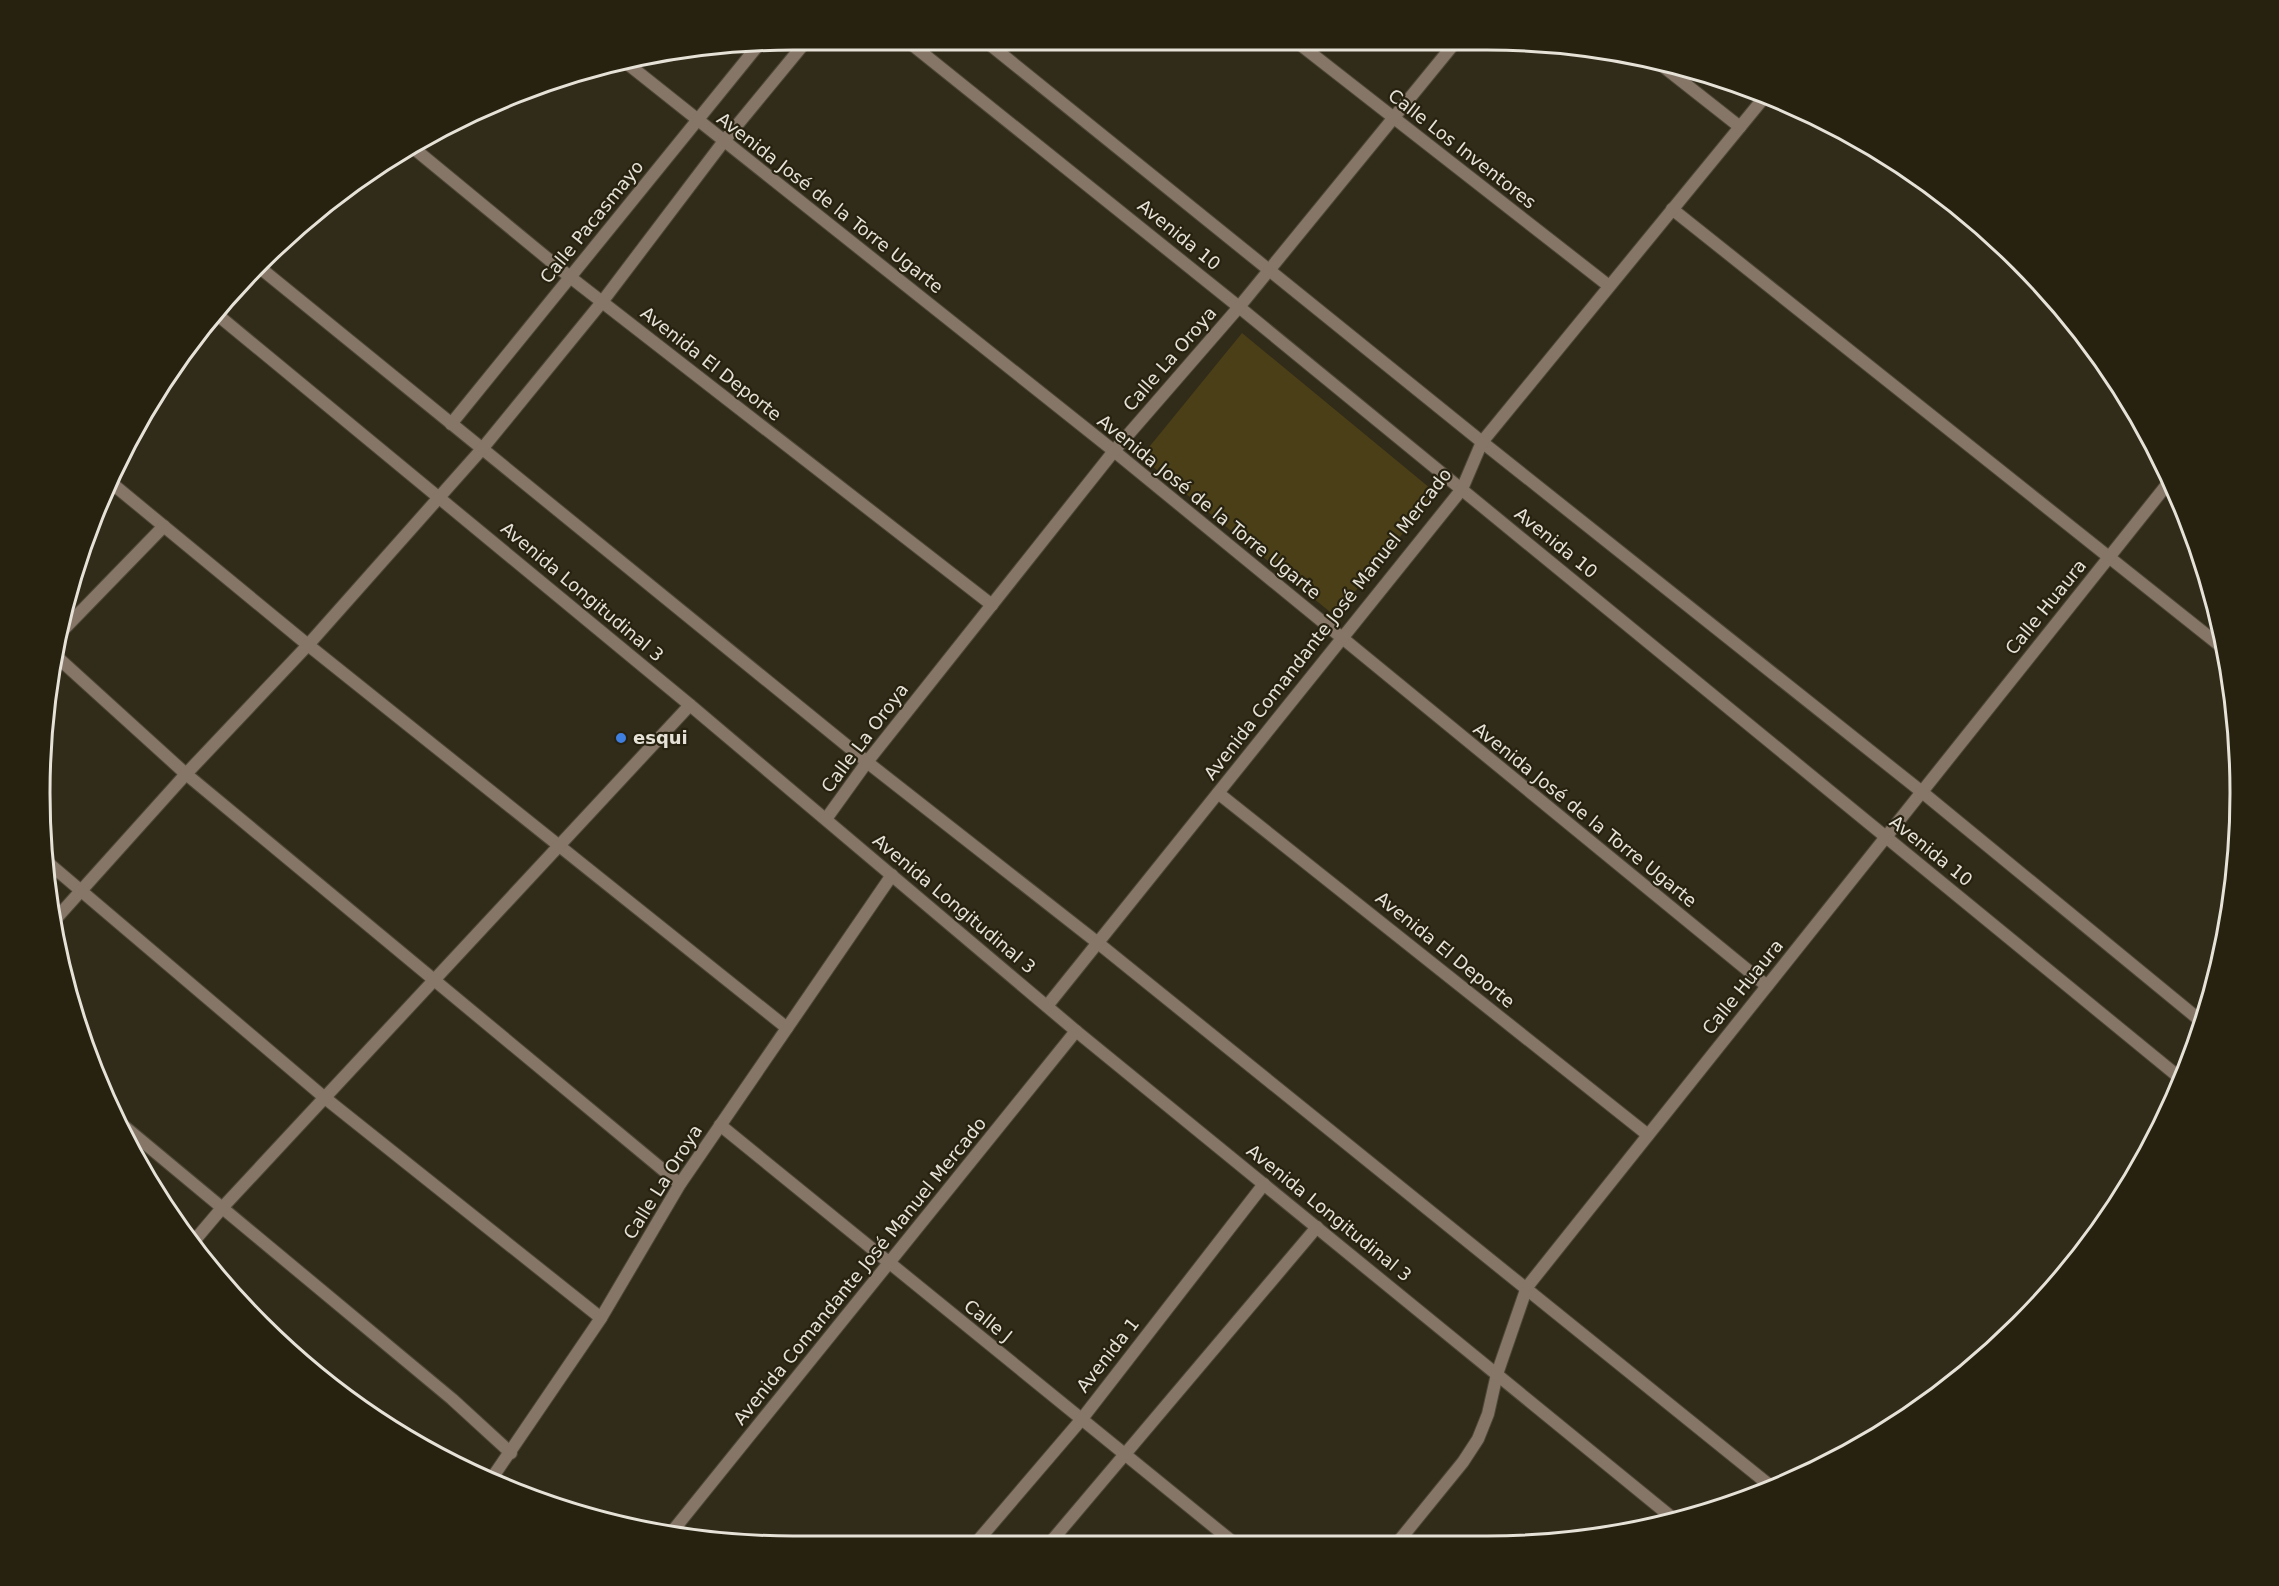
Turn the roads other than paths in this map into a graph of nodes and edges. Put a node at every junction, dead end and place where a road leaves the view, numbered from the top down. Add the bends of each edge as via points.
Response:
1 (799, 50) edge
2 (919, 50) edge
3 (997, 50) edge
4 (1307, 50) edge
5 (1449, 50) edge
6 (754, 51) edge
7 (632, 68) edge
8 (1672, 74) edge
9 (1760, 102) edge
10 (1393, 118) junction
11 (698, 120) junction
12 (1740, 127) junction
13 (724, 141) junction
14 (417, 151) edge
15 (1672, 209) junction
16 (1269, 270) junction
17 (264, 271) edge
18 (570, 277) junction
19 (1609, 286) junction
20 (602, 302) junction
21 (1239, 307) junction
22 (221, 318) edge
23 (451, 424) junction
24 (1482, 441) junction
25 (482, 449) junction
26 (1114, 451) junction
27 (116, 487) edge
28 (2164, 488) edge
29 (1462, 489) junction
30 (439, 497) junction
31 (164, 526) junction
32 (2110, 556) junction
33 (992, 605) junction
34 (70, 623) edge
35 (1341, 639) junction
36 (2213, 640) edge
37 (308, 645) junction
38 (62, 662) edge
39 (690, 705) junction
40 (867, 762) junction
41 (186, 774) junction
42 (1218, 792) junction
43 (1922, 792) junction
44 (826, 819) junction
45 (1885, 837) junction
46 (559, 846) junction
47 (54, 868) edge
48 (892, 875) junction
49 (80, 890) junction
50 (60, 914) edge
51 (1098, 943) junction
52 (434, 981) junction
53 (1767, 986) junction
54 (1047, 1006) junction
55 (2195, 1016) edge
56 (787, 1028) junction
57 (1076, 1030) junction
58 (2175, 1074) edge
59 (325, 1098) junction
60 (720, 1125) junction
61 (132, 1133) edge
62 (1648, 1135) junction
63 (680, 1184) junction
64 (1264, 1184) junction
65 (222, 1208) junction
66 (1317, 1227) junction
67 (197, 1237) edge
68 (890, 1264) junction
69 (1527, 1287) junction
70 (601, 1318) junction
71 (1497, 1374) junction
72 (1081, 1420) junction
73 (510, 1453) junction
74 (1125, 1455) junction
75 (495, 1474) edge
76 (1766, 1482) edge
77 (1667, 1514) edge
78 (676, 1527) edge
79 (982, 1536) edge
80 (1056, 1536) edge
81 (1225, 1536) edge
82 (1403, 1536) edge

1 - 13 street
2 - 21 street, Avenida 10
3 - 16 street, Avenida 10
4 - 10 street, Calle Los Inventores
5 - 10 street, Calle La Oroya
6 - 11 street, Calle Pacasmayo
7 - 11 street, Avenida José de la Torre Ugarte
8 - 12 street
9 - 12 street, Avenida Comandante José Manuel Mercado
10 - 16 street, Calle La Oroya
10 - 19 street, Calle Los Inventores
11 - 13 street, Avenida José de la Torre Ugarte
11 - 18 street, Calle Pacasmayo
12 - 15 street, Avenida Comandante José Manuel Mercado
13 - 20 street
13 - 26 street, Avenida José de la Torre Ugarte
14 - 18 street, Avenida El Deporte
15 - 19 street, Avenida Comandante José Manuel Mercado
15 - 32 street
16 - 21 street, Calle La Oroya
16 - 24 street, Avenida 10
17 - 23 street
18 - 20 street, Avenida El Deporte
18 - 23 street, Calle Pacasmayo
19 - 24 street, Avenida Comandante José Manuel Mercado
20 - 25 street
20 - 33 street, Avenida El Deporte
21 - 26 street, Calle La Oroya
21 - 29 street, Avenida 10
22 - 30 street, Avenida Longitudinal 3
23 - 25 street
24 - 29 street, Avenida Comandante José Manuel Mercado
24 - 43 street, Avenida 10
25 - 30 street
25 - 40 street
26 - 33 street, Calle La Oroya
26 - 35 street, Avenida José de la Torre Ugarte
27 - 31 street
28 - 32 street, Calle Huaura
29 - 35 street, Avenida Comandante José Manuel Mercado
29 - 45 street, Avenida 10
30 - 37 street
30 - 39 street, Avenida Longitudinal 3
31 - 34 street
31 - 37 street
32 - 36 street
32 - 43 street, Calle Huaura
33 - 40 street, Calle La Oroya
35 - 42 street, Avenida Comandante José Manuel Mercado
35 - 53 street, Avenida José de la Torre Ugarte
37 - 41 street
37 - 46 street
38 - 41 street
39 - 44 street, Avenida Longitudinal 3
39 - 46 street
40 - 44 street, Calle La Oroya
40 - 51 street
41 - 49 street
41 - 52 street
42 - 51 street, Avenida Comandante José Manuel Mercado
42 - 62 street, Avenida El Deporte
43 - 45 street, Calle Huaura
43 - 55 street, Avenida 10
44 - 48 street, Avenida Longitudinal 3
45 - 53 street, Calle Huaura
45 - 58 street, Avenida 10
46 - 52 street
46 - 56 street
47 - 49 street
48 - 54 street, Avenida Longitudinal 3
48 - 56 street, Calle La Oroya
49 - 50 street
49 - 59 street
51 - 54 street, Avenida Comandante José Manuel Mercado
51 - 69 street
52 - 59 street
52 - 63 street
53 - 62 street, Calle Huaura
54 - 57 street, Avenida Longitudinal 3
56 - 60 street, Calle La Oroya
57 - 64 street, Avenida Longitudinal 3
57 - 68 street, Avenida Comandante José Manuel Mercado
59 - 65 street
59 - 70 street
60 - 63 street, Calle La Oroya
60 - 68 street, Calle J
61 - 65 street
62 - 69 street, Calle Huaura
63 - 70 street, Calle La Oroya
64 - 66 street, Avenida Longitudinal 3
64 - 72 street, Avenida 1
65 - 67 street
65 - 73 street via 443,1392
66 - 71 street, Avenida Longitudinal 3
66 - 74 street
68 - 72 street, Calle J
68 - 78 street, Avenida Comandante José Manuel Mercado
69 - 71 street, Calle Huaura
69 - 76 street
70 - 73 street, Calle La Oroya
71 - 77 street, Avenida Longitudinal 3
71 - 82 street, Calle Huaura via 1478,1439
72 - 74 street, Calle J
72 - 79 street, Avenida 1
73 - 75 street, Calle La Oroya
74 - 80 street
74 - 81 street, Calle J

